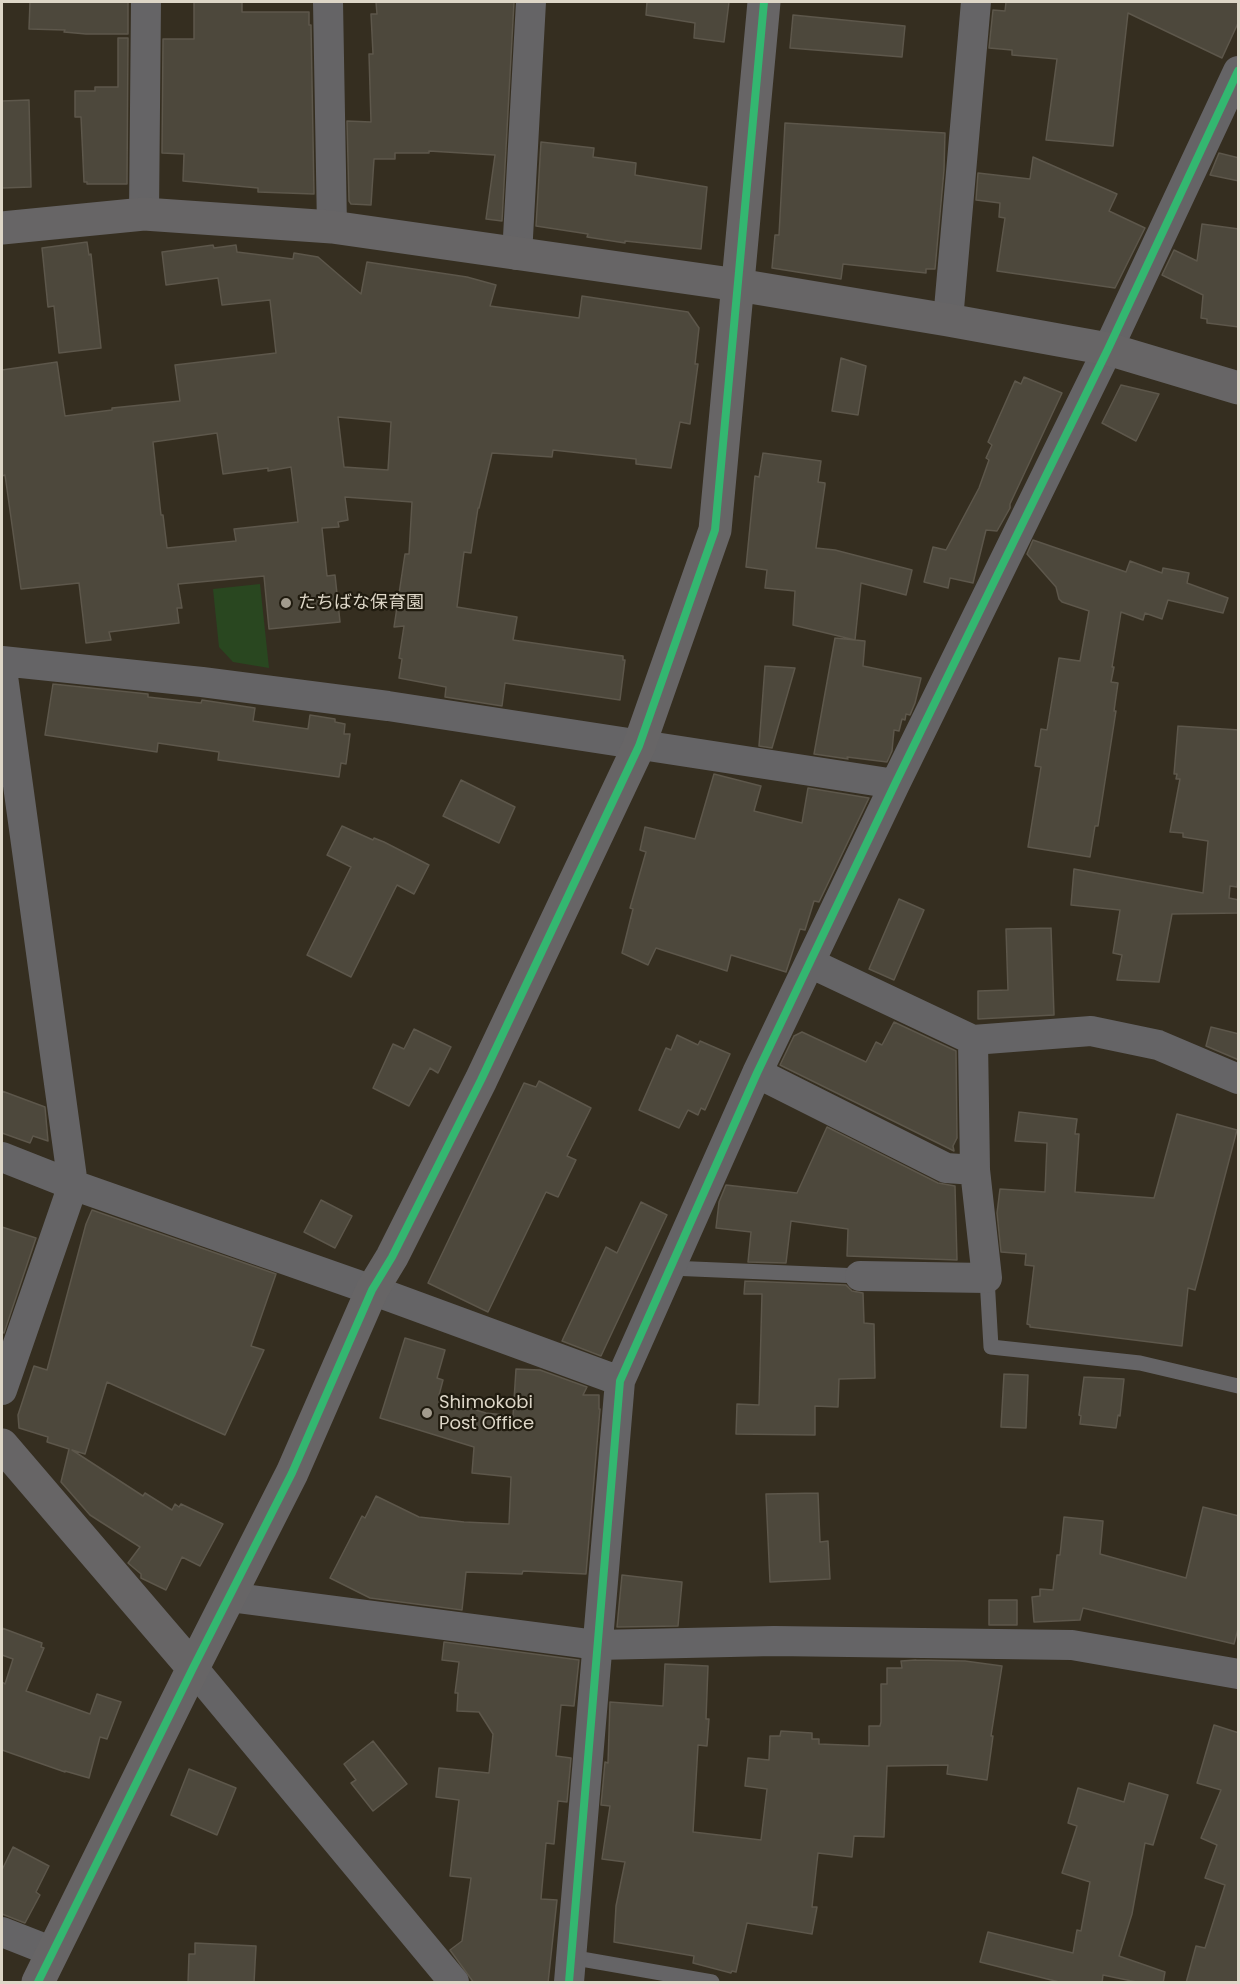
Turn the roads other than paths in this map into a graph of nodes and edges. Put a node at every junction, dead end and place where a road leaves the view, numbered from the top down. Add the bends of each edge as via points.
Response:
1 (146, 2) edge
2 (328, 2) edge
3 (531, 2) edge
4 (764, 2) edge
5 (976, 2) edge
6 (1239, 71) edge
7 (144, 214) junction
8 (332, 227) junction
9 (2, 228) edge
10 (517, 255) junction
11 (738, 285) junction
12 (948, 320) junction
13 (1108, 350) junction
14 (1239, 388) edge
15 (2, 662) edge
16 (2, 669) edge
17 (639, 746) junction
18 (895, 784) junction
19 (810, 963) junction
20 (973, 1040) junction
21 (757, 1073) junction
22 (1239, 1079) edge
23 (2, 1157) edge
24 (975, 1170) junction
25 (73, 1185) junction
26 (670, 1268) junction
27 (860, 1276) joint
28 (987, 1278) junction
29 (372, 1290) junction
30 (620, 1381) junction
31 (1239, 1386) edge
32 (2, 1390) edge
33 (2, 1445) edge
34 (229, 1597) junction
35 (597, 1645) junction
36 (193, 1668) junction
37 (1239, 1674) edge
38 (2, 1932) edge
39 (53, 1952) junction
40 (569, 1970) edge
41 (38, 1983) edge
42 (454, 1983) edge
43 (712, 1983) edge

1 - 7 street
2 - 8 street
3 - 10 street
4 - 11 street
5 - 12 street
6 - 13 street
7 - 8 street
7 - 9 street
8 - 10 street
10 - 11 street
11 - 12 street
11 - 17 street via 714,530
12 - 13 street
13 - 14 street
13 - 18 street
15 - 17 street via 388,706
16 - 25 street
17 - 18 street
17 - 29 street via 481,1080
18 - 19 street
19 - 20 street
19 - 21 street
20 - 22 street via 1091,1031 1158,1045
20 - 24 street
21 - 24 street via 946,1168
21 - 26 street
23 - 25 street
24 - 28 street
25 - 29 street
25 - 32 street
26 - 27 lane
26 - 30 street
27 - 28 street
28 - 31 lane via 991,1347 1140,1363
29 - 30 street
29 - 34 street via 292,1473
30 - 35 street
33 - 36 street
34 - 35 street
34 - 36 street
35 - 37 street via 774,1641 1072,1645
35 - 40 street
36 - 39 street
36 - 42 street
38 - 39 street
39 - 41 street
40 - 43 lane

